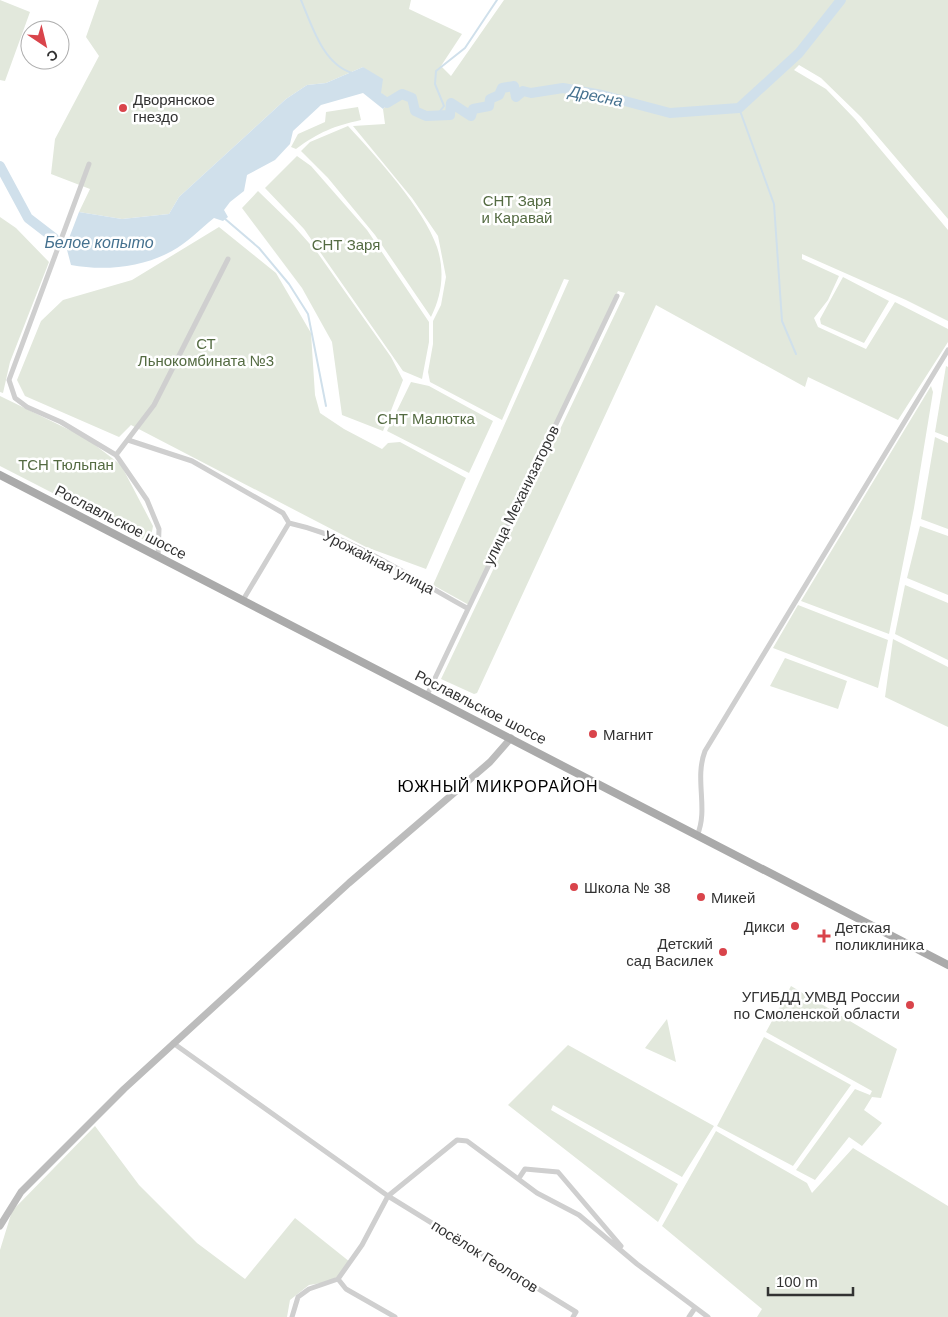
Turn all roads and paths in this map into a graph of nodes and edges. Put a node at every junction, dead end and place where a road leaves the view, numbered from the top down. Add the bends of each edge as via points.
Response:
1 (88, 164) dead end
2 (228, 259) dead end
3 (617, 296) dead end
4 (948, 350) edge
5 (128, 440) junction
6 (116, 455) junction
7 (0, 475) edge
8 (289, 523) junction
9 (158, 558) junction
10 (243, 600) junction
11 (467, 608) junction
12 (427, 695) junction
13 (511, 738) junction
14 (697, 836) junction
15 (948, 965) edge
16 (173, 1042) junction
17 (519, 1178) junction
18 (388, 1196) junction
19 (0, 1226) edge
20 (630, 1256) junction
21 (338, 1280) junction
22 (694, 1308) junction
23 (292, 1317) edge
24 (396, 1317) edge
25 (573, 1317) edge
26 (689, 1317) edge
27 (708, 1317) edge

1 - 6 street via 9,380 15,398 27,407 62,422
2 - 5 street via 154,405
3 - 11 street, улица Механизаторов
4 - 14 street via 705,751 699,771 703,822
5 - 6 street
5 - 8 street via 192,461 283,512
6 - 9 street via 147,500 159,529
7 - 9 main road, Рославльское шоссе
8 - 10 street
8 - 11 street, Урожайная улица via 341,540
9 - 10 main road, Рославльское шоссе
10 - 12 main road, Рославльское шоссе
11 - 12 street, улица Механизаторов
12 - 13 main road, Рославльское шоссе
13 - 14 main road, Рославльское шоссе
13 - 16 street via 490,762 349,883
14 - 15 main road, Рославльское шоссе
16 - 18 street
16 - 19 street via 21,1192
17 - 18 street via 467,1141 457,1140
17 - 20 street via 537,1193 579,1215
17 - 20 street via 527,1168 558,1172
18 - 21 street via 362,1245
18 - 25 street, посёлок Геологов via 576,1312
20 - 22 street
21 - 23 street via 309,1289 298,1297
21 - 24 street via 346,1289
22 - 26 street
22 - 27 street

